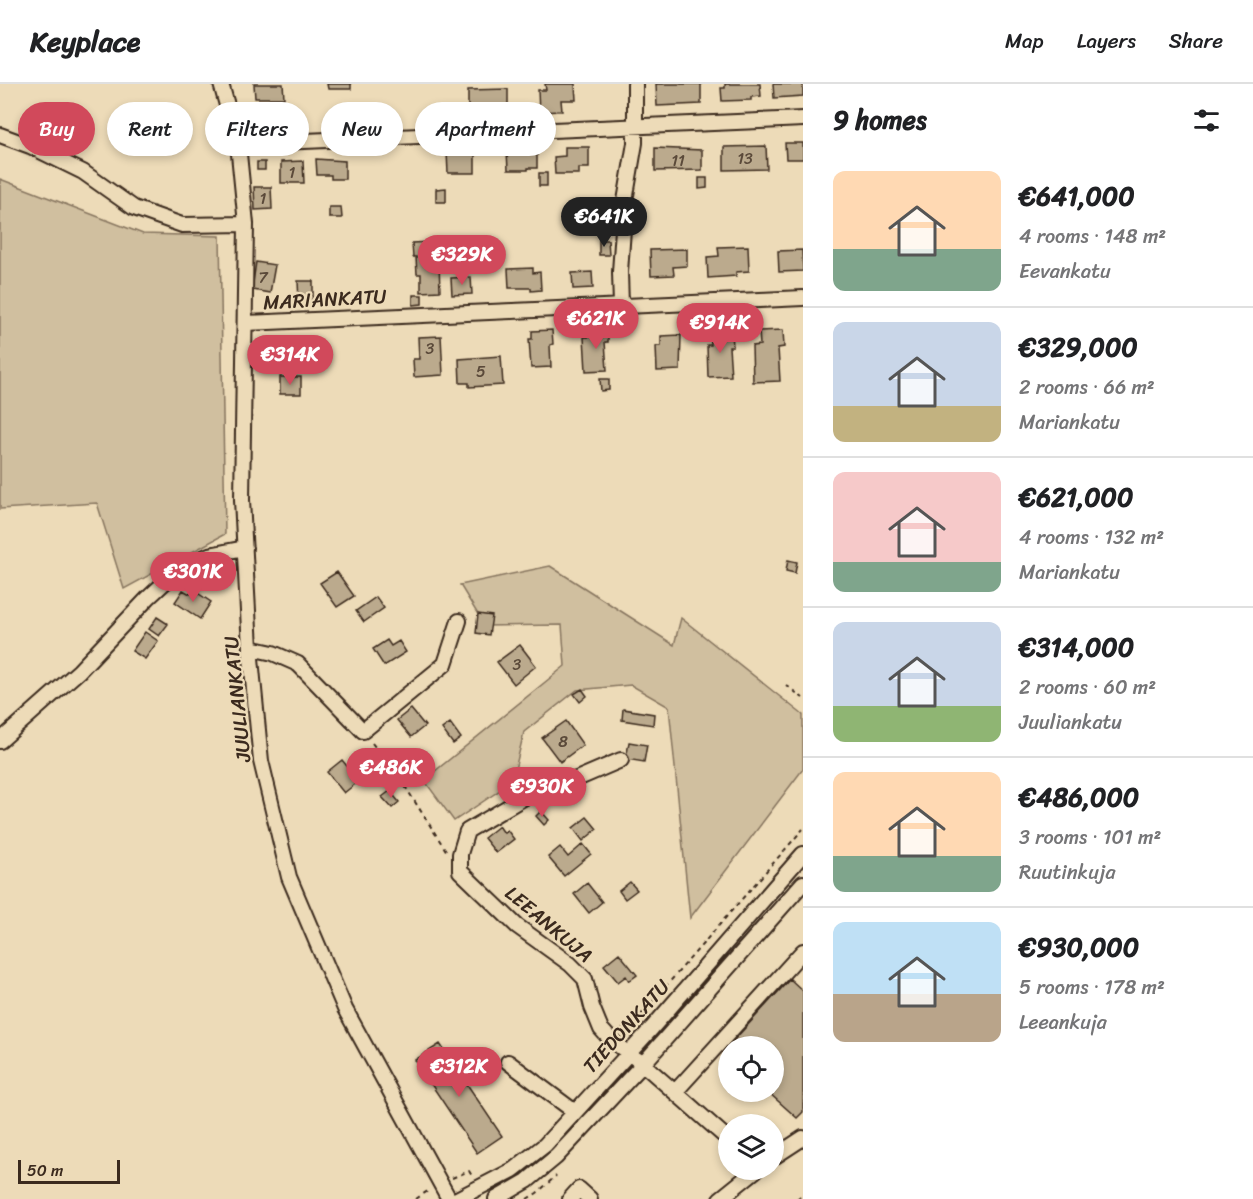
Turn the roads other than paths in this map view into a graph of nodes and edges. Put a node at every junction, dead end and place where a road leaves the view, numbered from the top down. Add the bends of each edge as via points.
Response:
1 (221, 84) edge
2 (635, 84) edge
3 (226, 102) edge
4 (803, 119) edge
5 (636, 125) junction
6 (0, 135) edge
7 (309, 141) edge
8 (239, 156) edge
9 (246, 224) junction
10 (803, 298) edge
11 (621, 306) junction
12 (245, 323) junction
13 (245, 548) junction
14 (459, 621) dead end
15 (250, 648) junction
16 (0, 741) edge
17 (621, 760) dead end
18 (803, 854) edge
19 (782, 878) junction
20 (801, 890) edge
21 (803, 951) edge
22 (628, 1053) junction
23 (508, 1062) dead end
24 (643, 1064) junction
25 (675, 1092) junction
26 (575, 1113) junction
27 (718, 1130) edge
28 (803, 1138) edge
29 (784, 1150) edge
30 (744, 1180) edge
31 (449, 1199) edge
32 (457, 1199) edge
33 (496, 1199) edge
34 (570, 1199) edge
35 (590, 1199) edge
36 (720, 1199) edge

1 - 3 street, JUULIANKATU
2 - 5 street
4 - 5 street
5 - 7 street
5 - 11 street via 625,201
6 - 9 street via 82,172 134,208 172,222
8 - 9 street, JUULIANKATU
9 - 12 street, JUULIANKATU
10 - 11 street, MARIANKATU
11 - 12 street, MARIANKATU
12 - 13 street, JUULIANKATU
13 - 15 street, JUULIANKATU
13 - 16 street via 209,555 178,570 79,671
14 - 15 street via 445,664 363,731 298,664
15 - 31 street, JUULIANKATU via 261,761 289,877 345,1009
17 - 22 street, LEEANKUJA via 565,784 537,790 467,831 460,871 517,926 585,979 601,1029
18 - 19 street, TIEDONKATU
19 - 20 street
19 - 22 street, TIEDONKATU
20 - 24 street, TIEDONKATU
21 - 25 street
22 - 24 street, LEEANKUJA
22 - 26 street, TIEDONKATU
23 - 26 street
24 - 25 street, LEEANKUJA
24 - 33 street, TIEDONKATU via 556,1157 527,1181
25 - 27 street, LEEANKUJA
26 - 32 street, TIEDONKATU via 545,1145 513,1170
28 - 29 street
30 - 36 street
34 - 35 street via 579,1189

